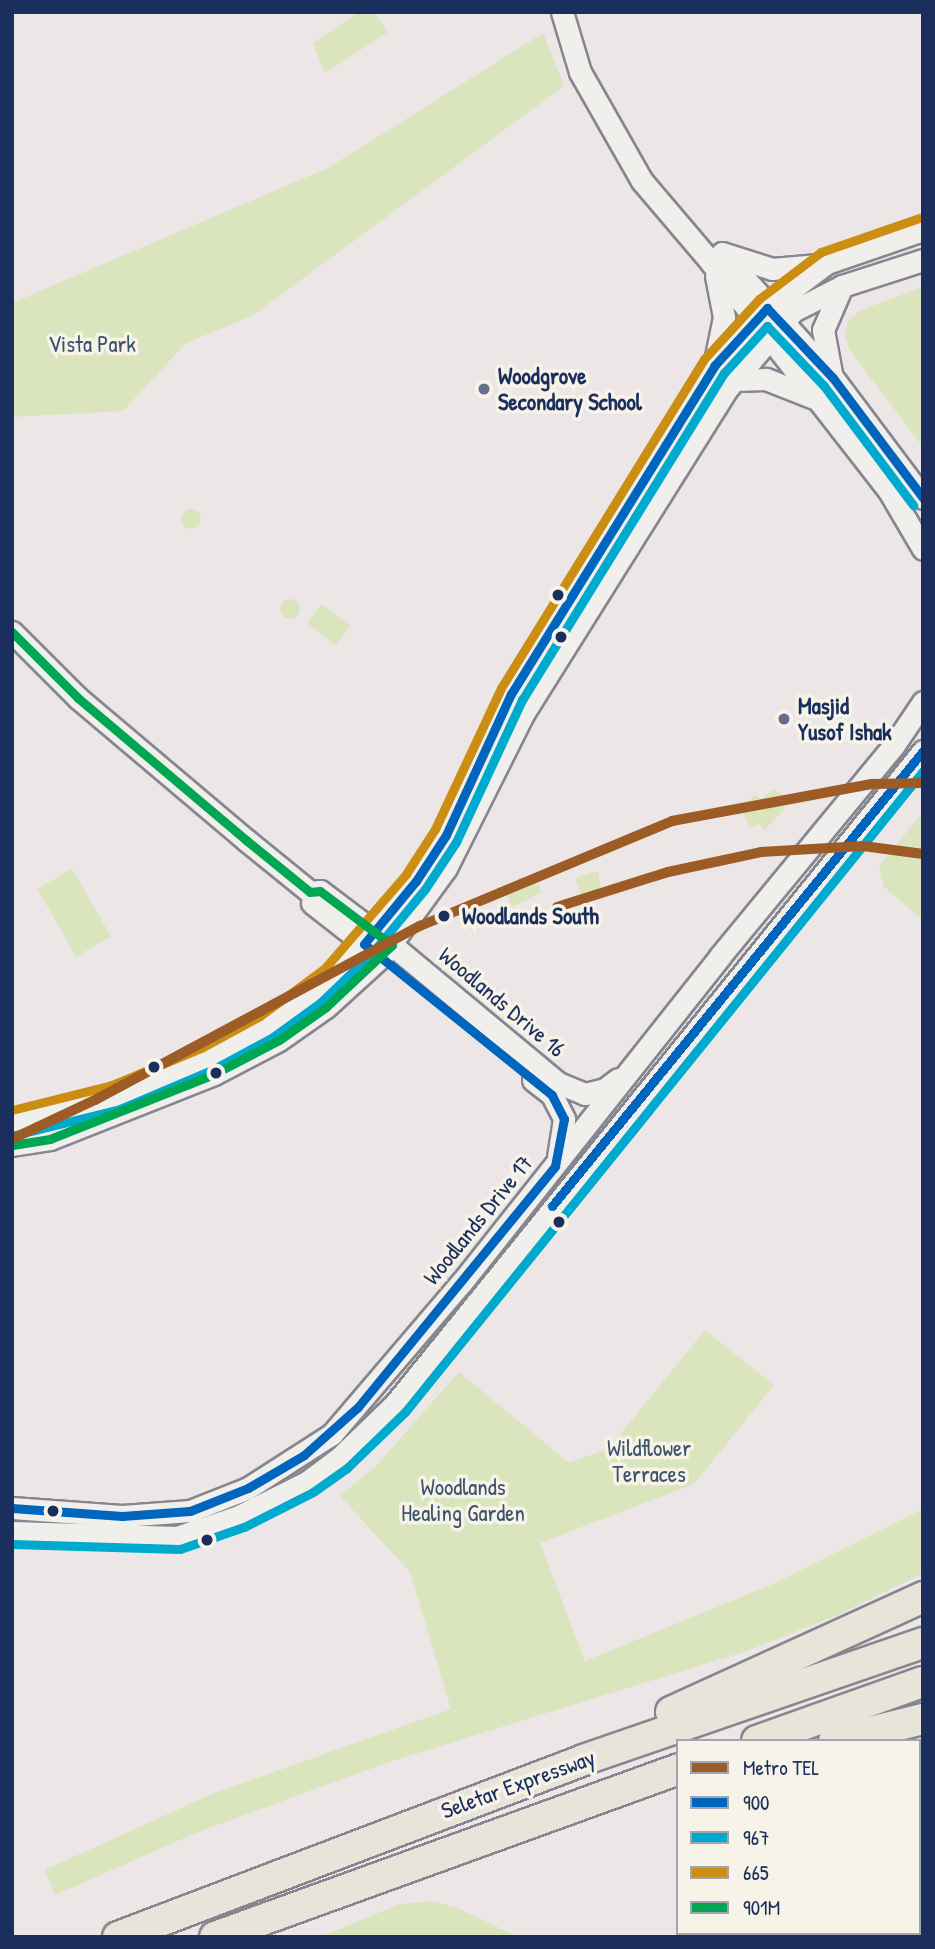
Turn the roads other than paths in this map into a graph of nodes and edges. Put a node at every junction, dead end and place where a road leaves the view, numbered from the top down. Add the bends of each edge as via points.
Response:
1 (562, 12) edge
2 (575, 12) edge
3 (923, 230) edge
4 (716, 257) junction
5 (923, 260) edge
6 (827, 263) junction
7 (842, 286) junction
8 (768, 322) junction
9 (714, 366) junction
10 (833, 379) junction
11 (734, 380) junction
12 (819, 400) junction
13 (923, 498) edge
14 (634, 533) junction
15 (923, 549) edge
16 (589, 567) junction
17 (12, 632) edge
18 (923, 702) edge
19 (923, 751) edge
20 (378, 944) junction
21 (632, 1069) junction
22 (12, 1124) edge
23 (12, 1145) edge
24 (555, 1166) junction
25 (12, 1508) edge
26 (12, 1532) edge
27 (923, 1597) edge
28 (923, 1643) edge
29 (923, 1682) edge
30 (923, 1719) edge
31 (763, 1739) edge
32 (842, 1739) edge
33 (583, 1760) junction
34 (676, 1770) edge
35 (676, 1784) edge
36 (507, 1829) junction
37 (118, 1937) edge
38 (215, 1937) edge

1 - 4 street via 580,72 642,181
2 - 4 street via 591,66 651,172
3 - 6 street
4 - 6 street via 772,270
4 - 8 street
4 - 9 street via 724,317
5 - 7 street
6 - 8 street
7 - 8 street
7 - 10 street via 823,330
8 - 9 street
8 - 10 street
8 - 11 street
8 - 12 street
9 - 16 street
10 - 13 street
11 - 12 street via 766,379
11 - 14 street
12 - 15 street via 889,491
14 - 16 street via 619,539
14 - 20 street via 523,714 446,868
16 - 20 street via 511,694 446,835
17 - 20 street, Woodlands Drive 16 via 78,698 310,892 320,891
18 - 21 street, Woodlands Drive 17 via 894,745
19 - 26 street via 395,1404 338,1459 307,1482 239,1516 177,1537
20 - 21 street, Woodlands Drive 16 via 568,1091 605,1090
20 - 22 street via 286,1013 206,1059 116,1097
20 - 23 street via 326,1007 279,1040 215,1074 50,1139
20 - 24 street, Woodlands Drive 16 via 552,1095 564,1119
21 - 24 street, Woodlands Drive 17
24 - 25 street, Woodlands Drive 17 via 358,1407 304,1455 248,1488 190,1511 122,1516
27 - 33 highway via 595,1746
28 - 33 highway, Seletar Expressway
29 - 31 highway
30 - 32 highway
33 - 37 highway, Seletar Expressway
34 - 36 highway, Seletar Expressway
35 - 36 highway
36 - 38 highway, Seletar Expressway

